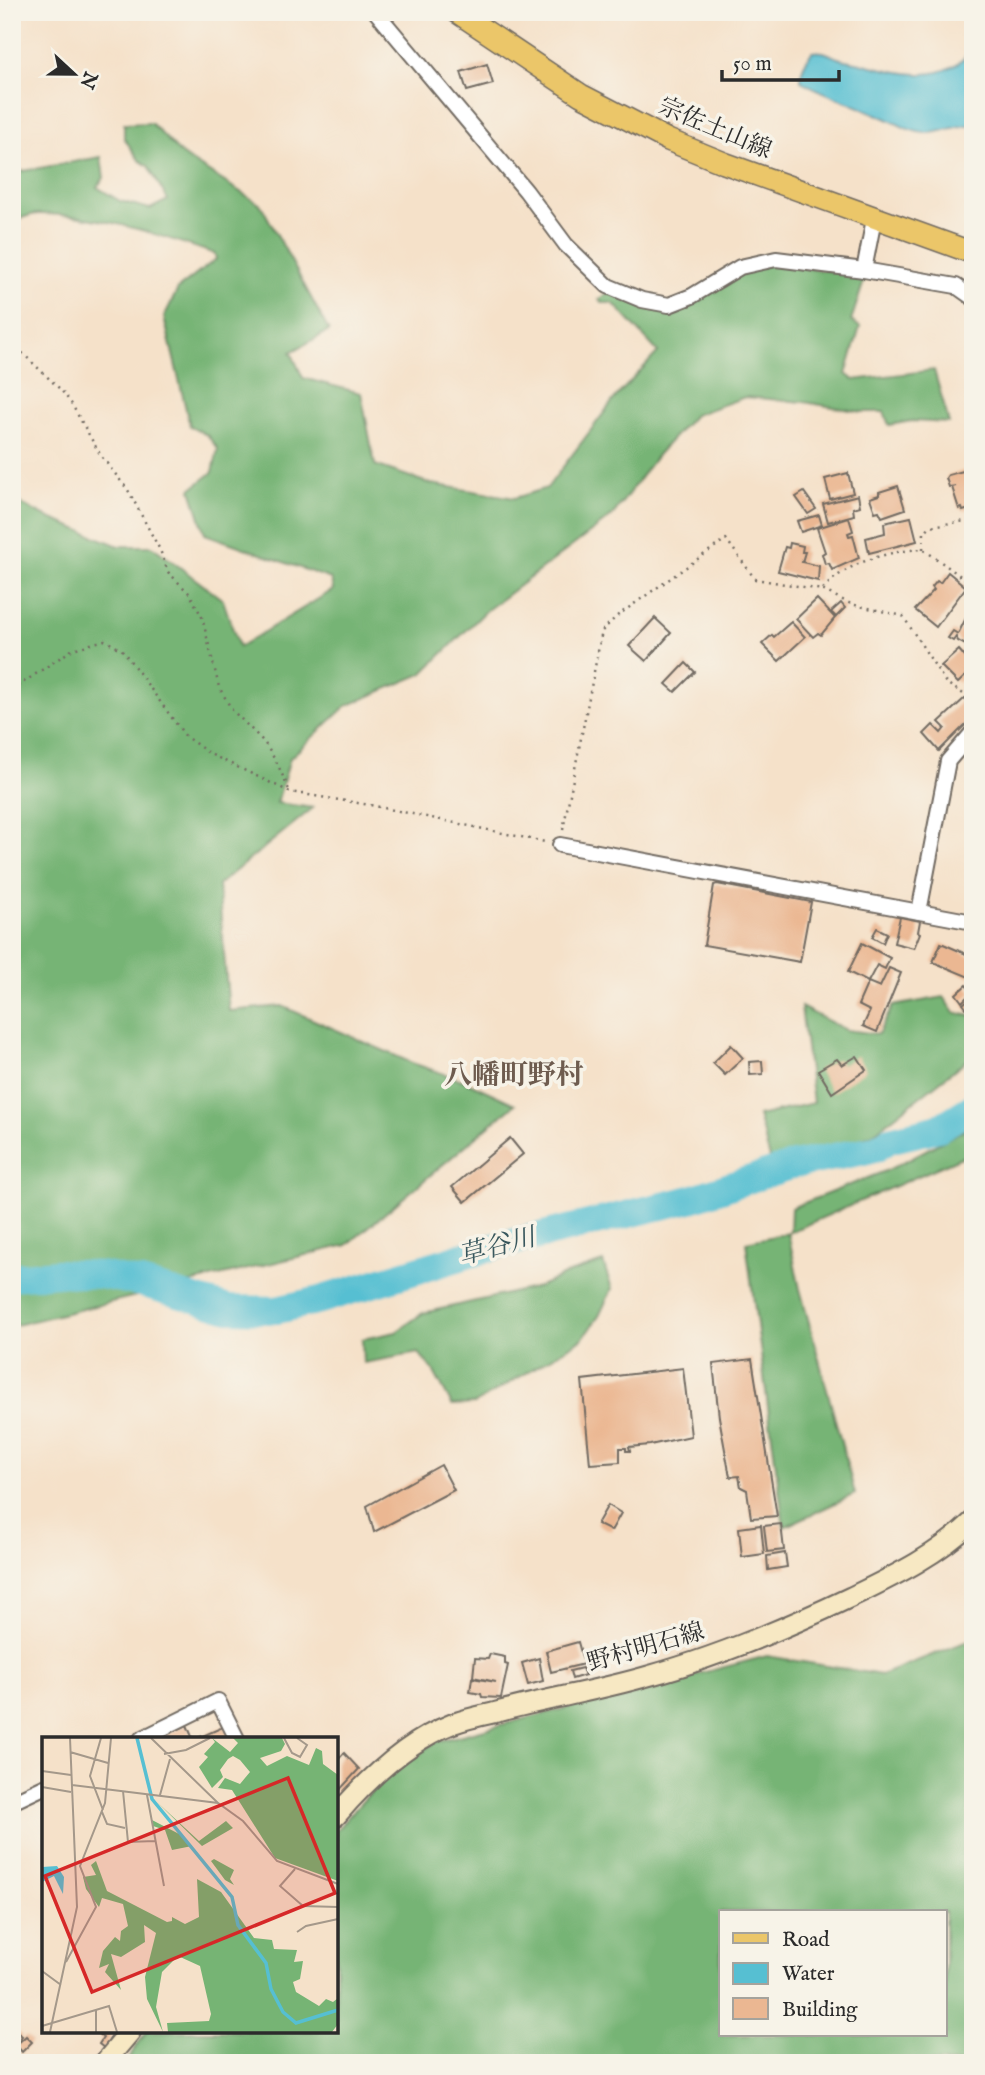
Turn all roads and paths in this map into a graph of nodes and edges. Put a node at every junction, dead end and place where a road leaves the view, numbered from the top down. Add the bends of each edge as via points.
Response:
1 (376, 12) edge
2 (457, 12) edge
3 (874, 219) junction
4 (973, 253) edge
5 (864, 270) junction
6 (973, 298) edge
7 (12, 343) edge
8 (973, 520) edge
9 (923, 550) junction
10 (973, 585) edge
11 (822, 590) junction
12 (12, 691) edge
13 (973, 700) edge
14 (973, 732) edge
15 (290, 792) junction
16 (560, 845) junction
17 (919, 912) junction
18 (973, 922) edge
19 (973, 1521) edge
20 (145, 1737) edge
21 (236, 1737) edge
22 (42, 1788) edge
23 (12, 1802) edge
24 (338, 1814) edge
25 (129, 2033) edge
26 (104, 2063) edge

1 - 5 street via 566,245 608,286 669,305 740,267 776,259
2 - 3 main road, 宗佐土山線 via 581,95 668,140
3 - 4 main road, 宗佐土山線
3 - 5 street
5 - 6 street via 956,285
7 - 15 path via 61,390 101,456 128,490 168,572 190,594 202,617 219,687 232,710 264,742
8 - 9 path via 930,526 924,533
9 - 10 path
9 - 11 path via 864,563 834,577
11 - 13 path via 852,604 903,616 946,683
11 - 16 path via 755,579 726,539 608,624 598,649
12 - 15 path via 73,649 104,640 123,651 186,737 210,754
14 - 17 street via 948,761
15 - 16 path
16 - 17 street
17 - 18 street
19 - 24 main road, 野村明石線 via 905,1571 744,1644 648,1676 451,1724 406,1750
20 - 21 street via 218,1701
22 - 23 street
25 - 26 main road

